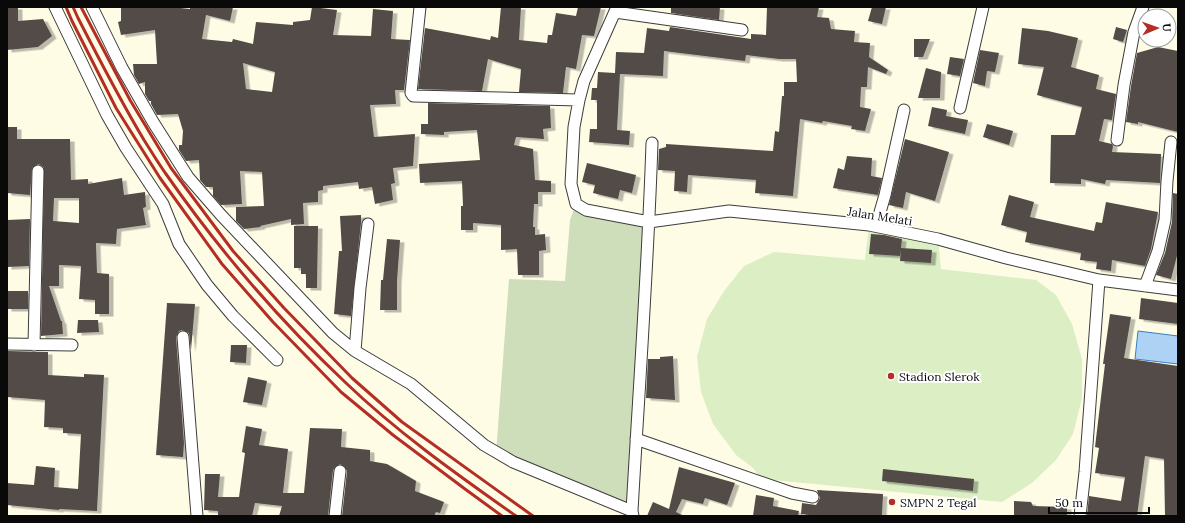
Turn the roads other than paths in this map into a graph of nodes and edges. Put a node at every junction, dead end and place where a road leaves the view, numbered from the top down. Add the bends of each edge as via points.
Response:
1 (55, 7) edge
2 (92, 7) edge
3 (420, 7) edge
4 (983, 7) edge
5 (1143, 7) edge
6 (616, 9) edge
7 (742, 30) dead end
8 (579, 100) junction
9 (960, 108) dead end
10 (904, 110) dead end
11 (1117, 140) dead end
12 (1171, 142) dead end
13 (652, 143) dead end
14 (38, 172) dead end
15 (649, 222) junction
16 (368, 224) dead end
17 (876, 226) junction
18 (1099, 280) junction
19 (1144, 286) junction
20 (1178, 290) edge
21 (183, 337) dead end
22 (7, 344) edge
23 (34, 345) junction
24 (72, 345) dead end
25 (355, 351) junction
26 (277, 360) dead end
27 (636, 439) junction
28 (340, 471) dead end
29 (813, 497) dead end
30 (633, 514) edge
31 (197, 516) edge
32 (335, 516) edge
33 (1080, 516) edge

1 - 26 street via 126,148 163,204 182,249 233,316
2 - 25 street via 136,96 188,177 333,333
3 - 8 street via 411,93 413,96
4 - 9 street
5 - 11 street via 1134,32
6 - 7 street
6 - 8 street via 584,81
8 - 15 street, Jalan Melati via 574,127 570,184 576,204 586,210
10 - 17 street
12 - 19 street via 1165,220 1158,251
13 - 15 street
14 - 23 street
15 - 17 street, Jalan Melati via 730,211
15 - 27 street
16 - 25 street
17 - 18 street, Jalan Melati
18 - 19 street, Jalan Melati
18 - 33 street
19 - 20 street, Jalan Melati
21 - 31 street
22 - 23 street
23 - 24 street
25 - 30 street via 411,384 496,453
27 - 29 street via 792,493
27 - 30 street
28 - 32 street

